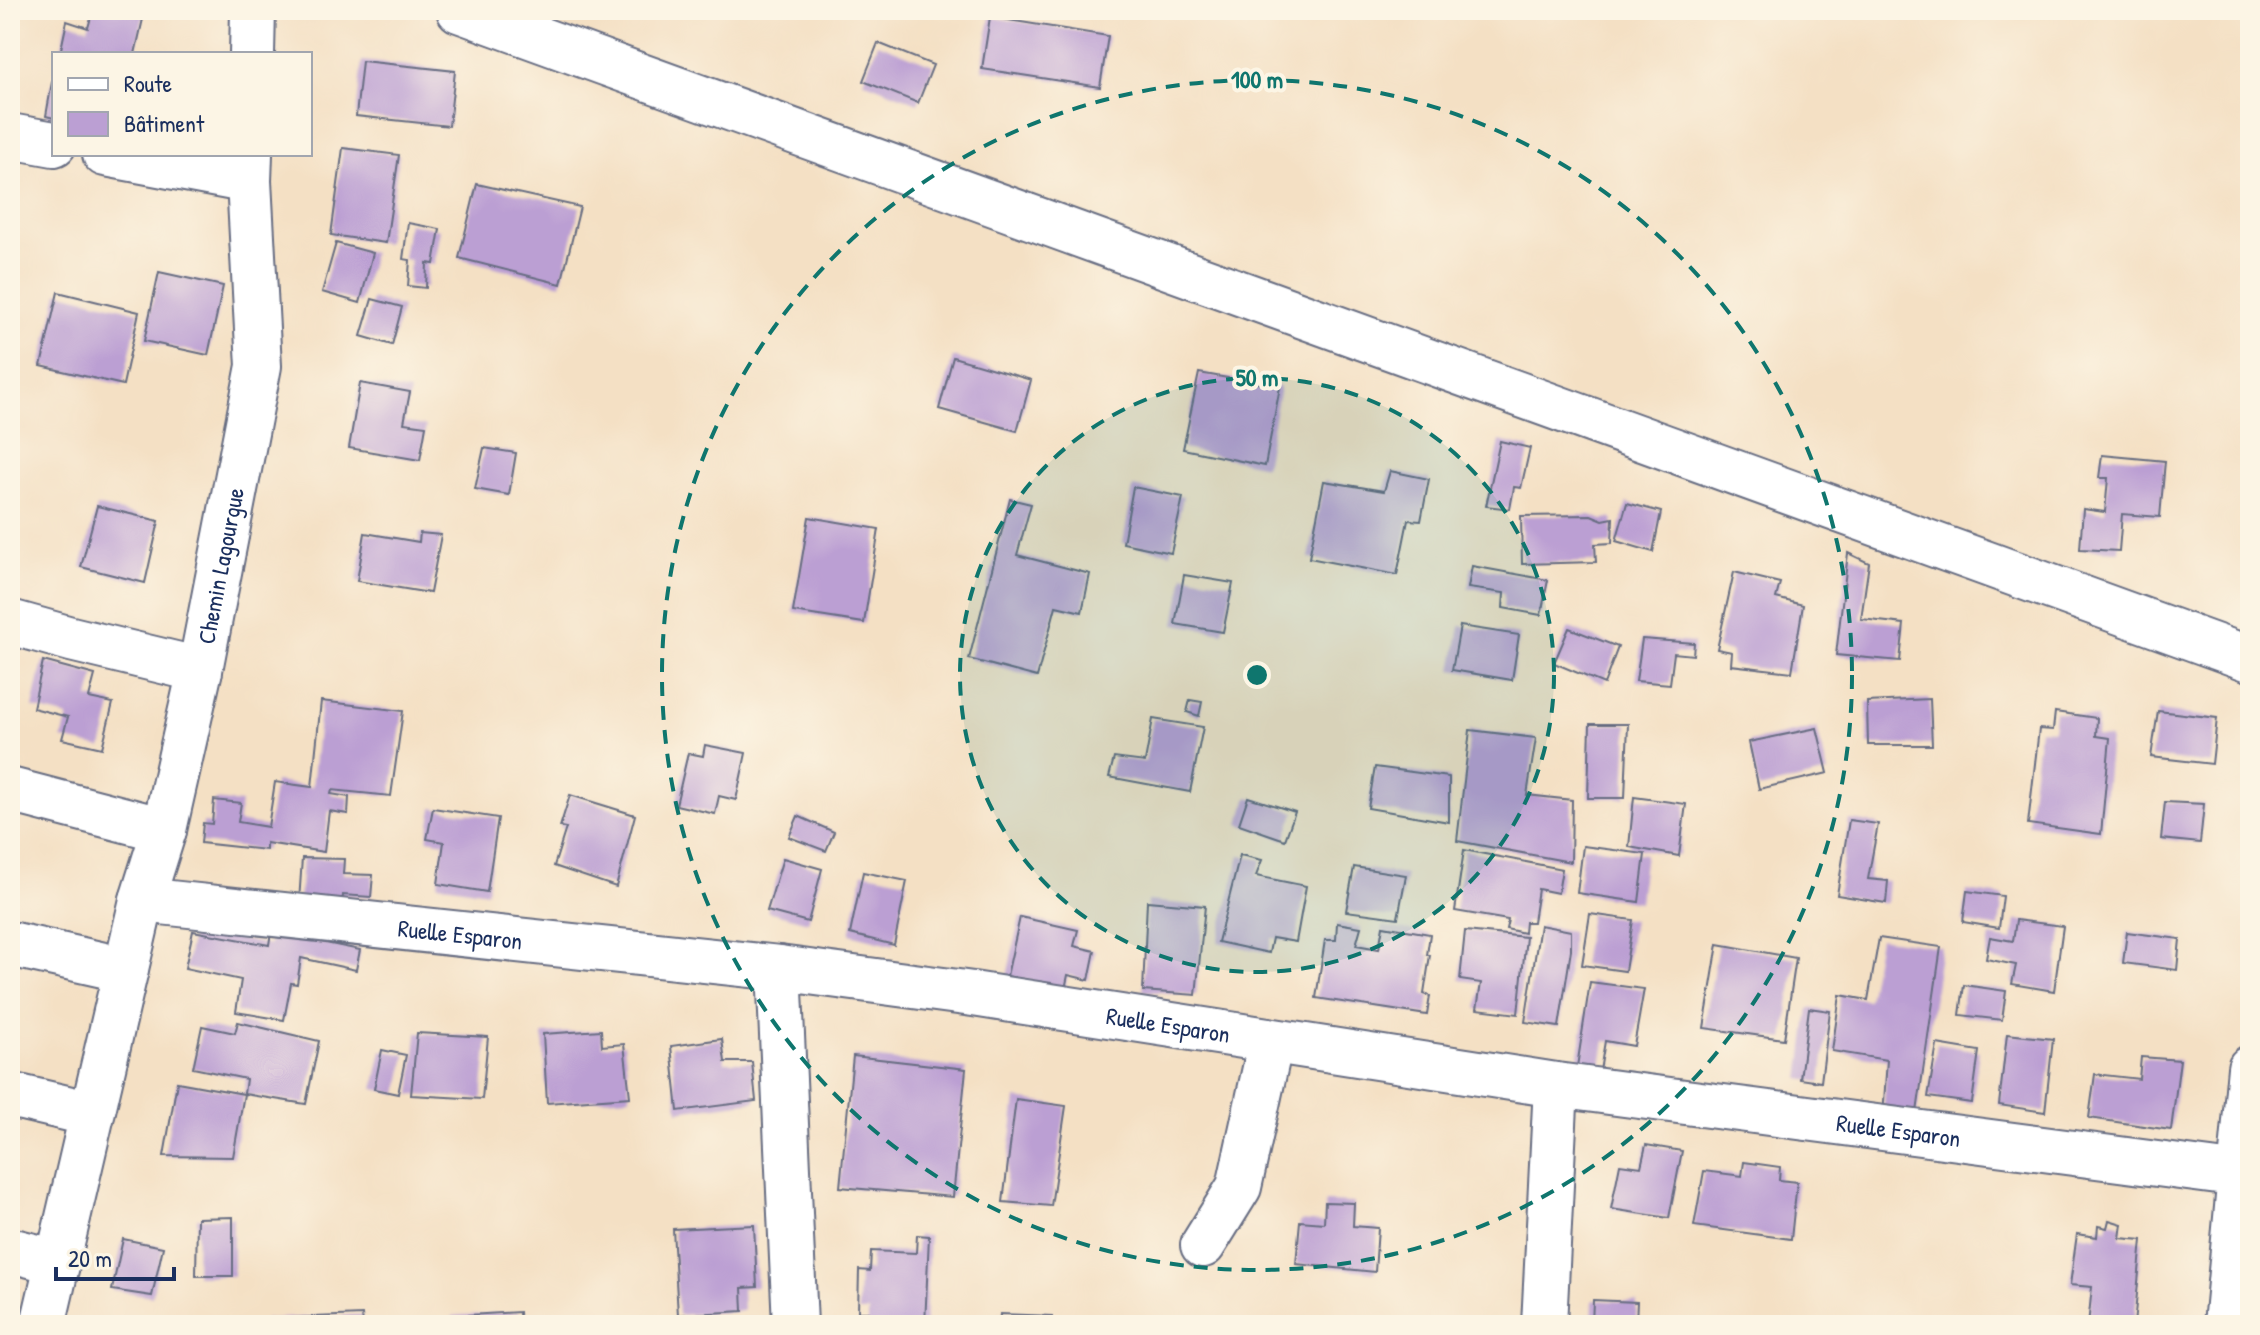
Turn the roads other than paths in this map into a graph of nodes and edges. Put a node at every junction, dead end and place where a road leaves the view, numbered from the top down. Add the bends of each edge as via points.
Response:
1 (253, 10) edge
2 (459, 10) edge
3 (252, 52) edge
4 (10, 136) edge
5 (52, 144) edge
6 (126, 156) edge
7 (250, 168) edge
8 (10, 622) edge
9 (2250, 659) edge
10 (200, 670) junction
11 (10, 790) edge
12 (164, 830) junction
13 (142, 900) junction
14 (10, 944) edge
15 (779, 968) junction
16 (126, 970) junction
17 (1271, 1041) junction
18 (2250, 1068) edge
19 (1556, 1085) junction
20 (10, 1095) edge
21 (92, 1114) junction
22 (2241, 1175) junction
23 (1203, 1245) dead end
24 (10, 1250) edge
25 (58, 1262) junction
26 (43, 1325) edge
27 (795, 1325) edge
28 (1544, 1325) edge
29 (2226, 1325) edge

1 - 3 street
2 - 9 street
4 - 5 street
6 - 7 street
7 - 10 street, Chemin Lagourgue via 259,366
8 - 10 street
10 - 12 street, Chemin Lagourgue
11 - 12 street
12 - 13 street, Chemin Lagourgue
13 - 15 street, Ruelle Esparon
13 - 16 street, Chemin Lagourgue
14 - 16 street
15 - 17 street, Ruelle Esparon
15 - 27 street
16 - 21 street, Chemin Lagourgue
17 - 19 street, Ruelle Esparon
17 - 23 street via 1239,1187
18 - 22 street
19 - 22 street, Ruelle Esparon
19 - 28 street
20 - 21 street
21 - 25 street, Chemin Lagourgue
22 - 29 street
24 - 25 street
25 - 26 street, Chemin Lagourgue

